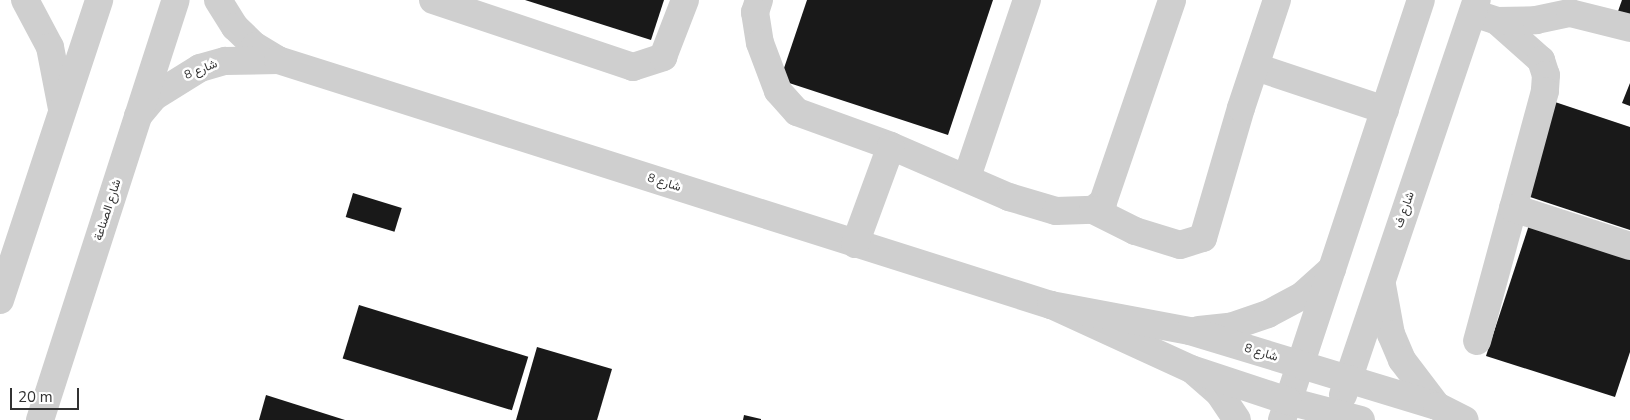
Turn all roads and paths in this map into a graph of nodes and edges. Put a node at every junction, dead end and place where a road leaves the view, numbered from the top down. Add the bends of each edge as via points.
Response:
1 (25, 0) edge
2 (99, 0) edge
3 (176, 0) edge
4 (218, 0) edge
5 (433, 0) edge
6 (685, 0) edge
7 (759, 0) edge
8 (1027, 0) edge
9 (1172, 0) edge
10 (1277, 0) edge
11 (1421, 0) edge
12 (1558, 8) edge
13 (1482, 11) edge
14 (1630, 28) edge
15 (278, 60) junction
16 (1256, 67) junction
17 (1385, 110) junction
18 (62, 114) junction
19 (138, 116) junction
20 (892, 146) junction
21 (967, 177) junction
22 (1513, 208) junction
23 (1093, 210) junction
24 (854, 244) junction
25 (1630, 246) edge
26 (1333, 268) junction
27 (1382, 277) junction
28 (0, 300) edge
29 (1051, 305) junction
30 (1190, 331) junction
31 (1477, 341) dead end
32 (1300, 365) junction
33 (1191, 369) junction
34 (1348, 378) junction
35 (1437, 406) junction
36 (1285, 411) edge
37 (1344, 418) edge
38 (40, 420) edge
39 (1237, 420) edge
40 (1465, 420) edge

1 - 18 street via 50,47
2 - 18 street
3 - 19 street, شارع الصناعة
4 - 15 street, شارع 8 via 235,27 254,46
5 - 6 street via 633,67 663,57
7 - 20 street via 755,12 760,43 778,91 797,112
8 - 21 street
9 - 23 street via 1109,190 1103,202
10 - 16 street
11 - 17 street
12 - 13 street
12 - 14 street
13 - 22 street via 1541,60 1546,75
13 - 27 street, شارع ف
15 - 19 street, شارع 8 via 225,61 200,68 162,91
15 - 24 street, شارع 8
16 - 17 street
16 - 23 street via 1203,238 1180,245 1135,231
17 - 26 street
18 - 28 street
19 - 38 street, شارع الصناعة
20 - 21 street
20 - 24 street
21 - 23 street via 1009,197 1056,211
22 - 25 street
22 - 31 street
24 - 29 street, شارع 8
26 - 30 street via 1303,295 1268,314 1230,327
26 - 32 street
27 - 34 street, شارع ف
27 - 35 street via 1391,334 1407,368
29 - 30 street, شارع 8
29 - 33 street, شارع 8
30 - 32 street, شارع 8
32 - 34 street, شارع 8
32 - 36 street
33 - 36 street, شارع 8
33 - 39 street via 1219,394
34 - 35 street, شارع 8
34 - 37 street, شارع ف
35 - 40 street, شارع 8
36 - 37 street, شارع 8

